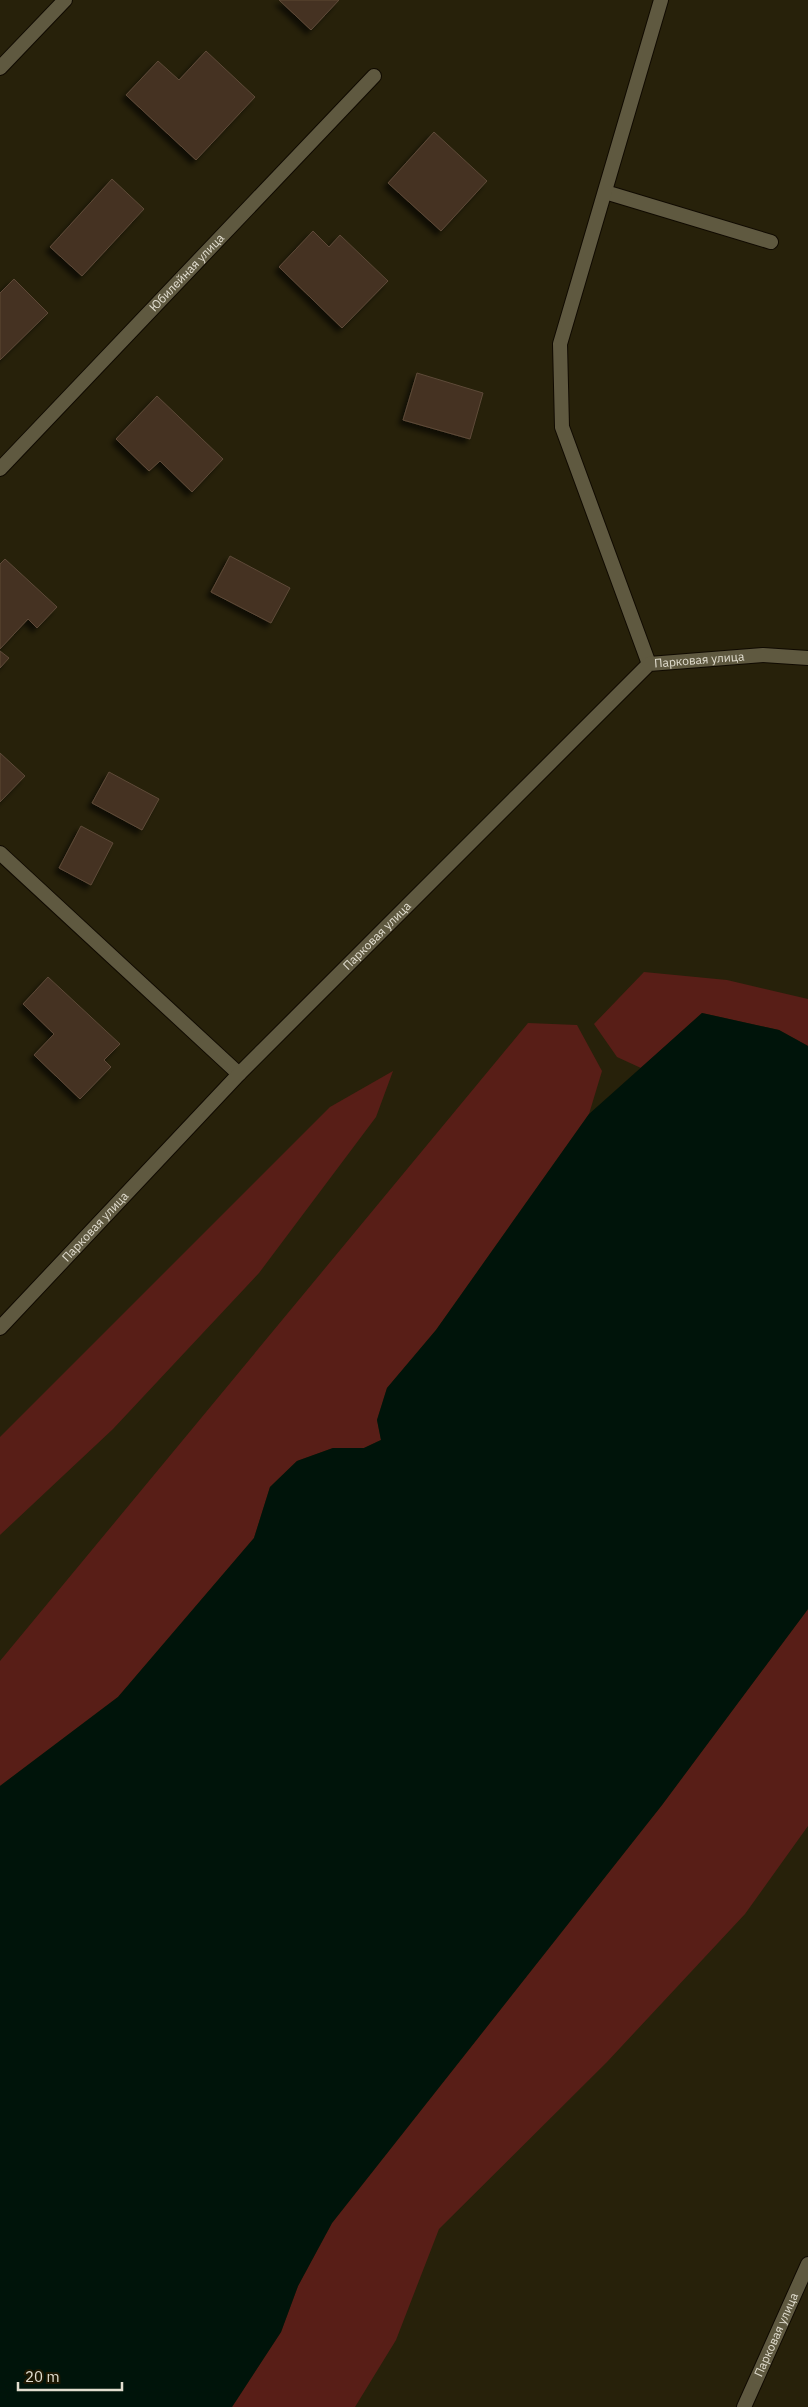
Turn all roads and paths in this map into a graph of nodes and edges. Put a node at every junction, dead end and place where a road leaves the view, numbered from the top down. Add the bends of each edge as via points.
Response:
1 (65, 0) edge
2 (661, 0) edge
3 (0, 68) edge
4 (374, 76) dead end
5 (605, 192) junction
6 (771, 242) dead end
7 (0, 469) edge
8 (808, 658) edge
9 (649, 664) junction
10 (0, 853) edge
11 (239, 1074) junction
12 (0, 1328) edge
13 (808, 2264) edge
14 (744, 2407) edge

1 - 3 street
2 - 5 street
4 - 7 street, Юбилейная улица
5 - 6 street
5 - 9 street via 560,344 562,427
8 - 9 street, Парковая улица via 763,655
9 - 11 street, Парковая улица
10 - 11 street
11 - 12 street, Парковая улица
13 - 14 street, Парковая улица

